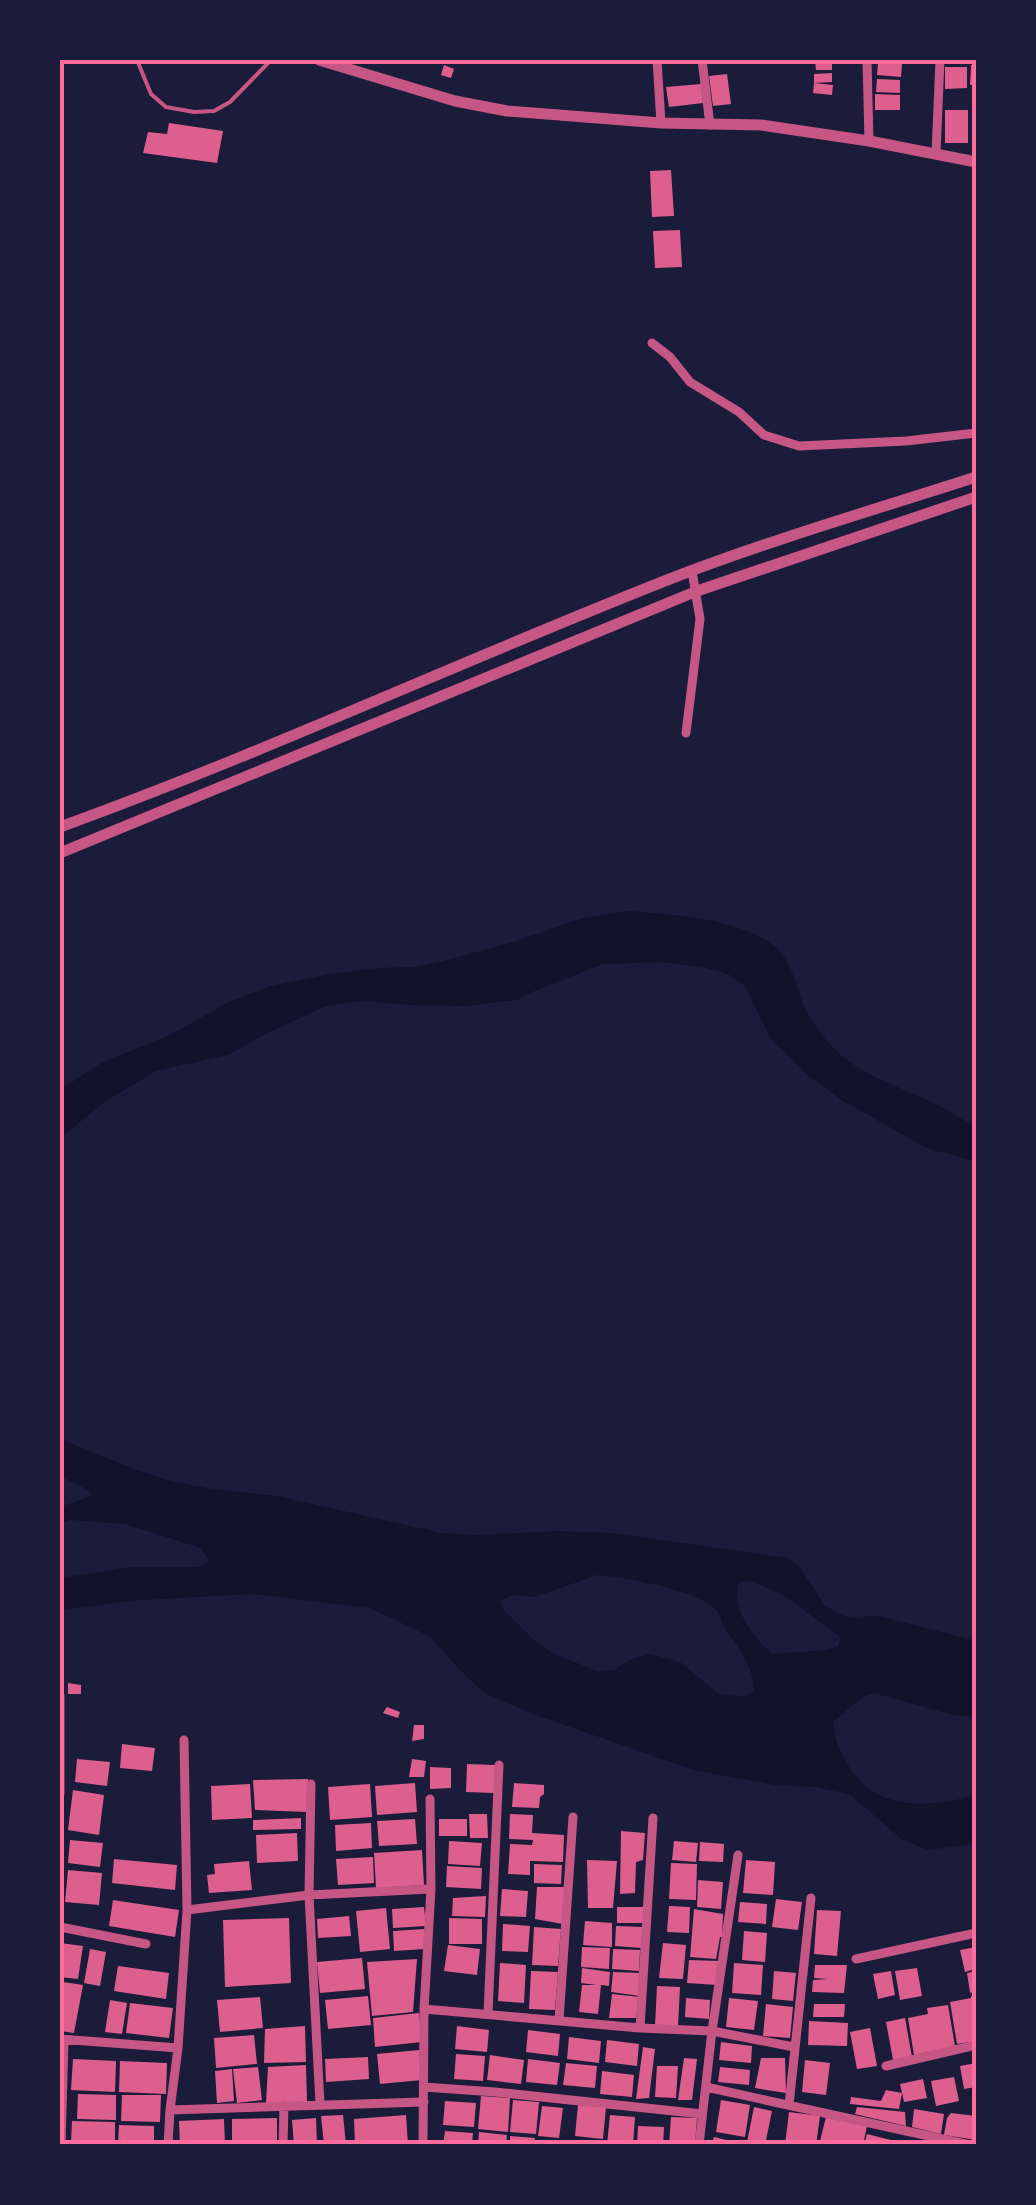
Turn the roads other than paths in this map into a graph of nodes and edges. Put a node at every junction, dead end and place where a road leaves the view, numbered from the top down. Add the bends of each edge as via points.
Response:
1 (137, 60) edge
2 (271, 60) edge
3 (319, 60) edge
4 (657, 60) edge
5 (702, 60) edge
6 (867, 60) edge
7 (940, 60) edge
8 (661, 123) junction
9 (710, 125) junction
10 (868, 141) junction
11 (936, 152) junction
12 (976, 162) edge
13 (652, 343) dead end
14 (976, 433) edge
15 (976, 477) edge
16 (976, 497) edge
17 (692, 570) junction
18 (696, 591) junction
19 (686, 733) dead end
20 (60, 827) edge
21 (60, 853) edge
22 (60, 1696) edge
23 (184, 1740) dead end
24 (499, 1765) dead end
25 (311, 1784) dead end
26 (60, 1794) edge
27 (430, 1799) dead end
28 (573, 1817) dead end
29 (653, 1818) dead end
30 (738, 1855) dead end
31 (431, 1889) junction
32 (309, 1895) junction
33 (811, 1898) dead end
34 (187, 1910) junction
35 (60, 1927) edge
36 (976, 1933) edge
37 (146, 1944) dead end
38 (856, 1958) dead end
39 (424, 2009) junction
40 (488, 2014) junction
41 (559, 2020) junction
42 (640, 2028) junction
43 (712, 2031) junction
44 (62, 2040) edge
45 (976, 2045) edge
46 (794, 2047) junction
47 (178, 2048) junction
48 (886, 2066) dead end
49 (424, 2087) junction
50 (706, 2087) junction
51 (424, 2102) junction
52 (320, 2104) junction
53 (789, 2104) junction
54 (284, 2105) junction
55 (170, 2110) junction
56 (702, 2114) junction
57 (61, 2145) edge
58 (168, 2145) edge
59 (283, 2145) edge
60 (423, 2145) edge
61 (699, 2145) edge
62 (970, 2145) edge

1 - 2 lane via 152,94 166,107 194,112 230,102
3 - 8 street via 507,111
4 - 8 street
5 - 9 street
6 - 10 street
7 - 11 street
8 - 9 street
9 - 10 street via 762,125
10 - 11 street
11 - 12 street
13 - 14 street via 690,382 764,434 799,446
15 - 17 street
16 - 18 street
17 - 18 street
17 - 20 street
18 - 19 street via 700,619
18 - 21 street
22 - 26 street
23 - 34 street
24 - 40 street
25 - 32 street
27 - 31 street
28 - 41 street
29 - 42 street
30 - 43 street
31 - 32 street
31 - 39 street
32 - 34 street
32 - 52 street
33 - 46 street
34 - 47 street
35 - 37 street
36 - 38 street
39 - 40 street
39 - 49 street
40 - 41 street
41 - 42 street
42 - 43 street
43 - 46 street
43 - 50 street
44 - 47 street
44 - 57 street
45 - 48 street
46 - 53 street
47 - 55 street
49 - 51 street
49 - 56 street
50 - 53 street
50 - 56 street
51 - 52 street
51 - 60 street
52 - 54 street
53 - 62 street
54 - 55 street
54 - 59 street
55 - 58 street
56 - 61 street

